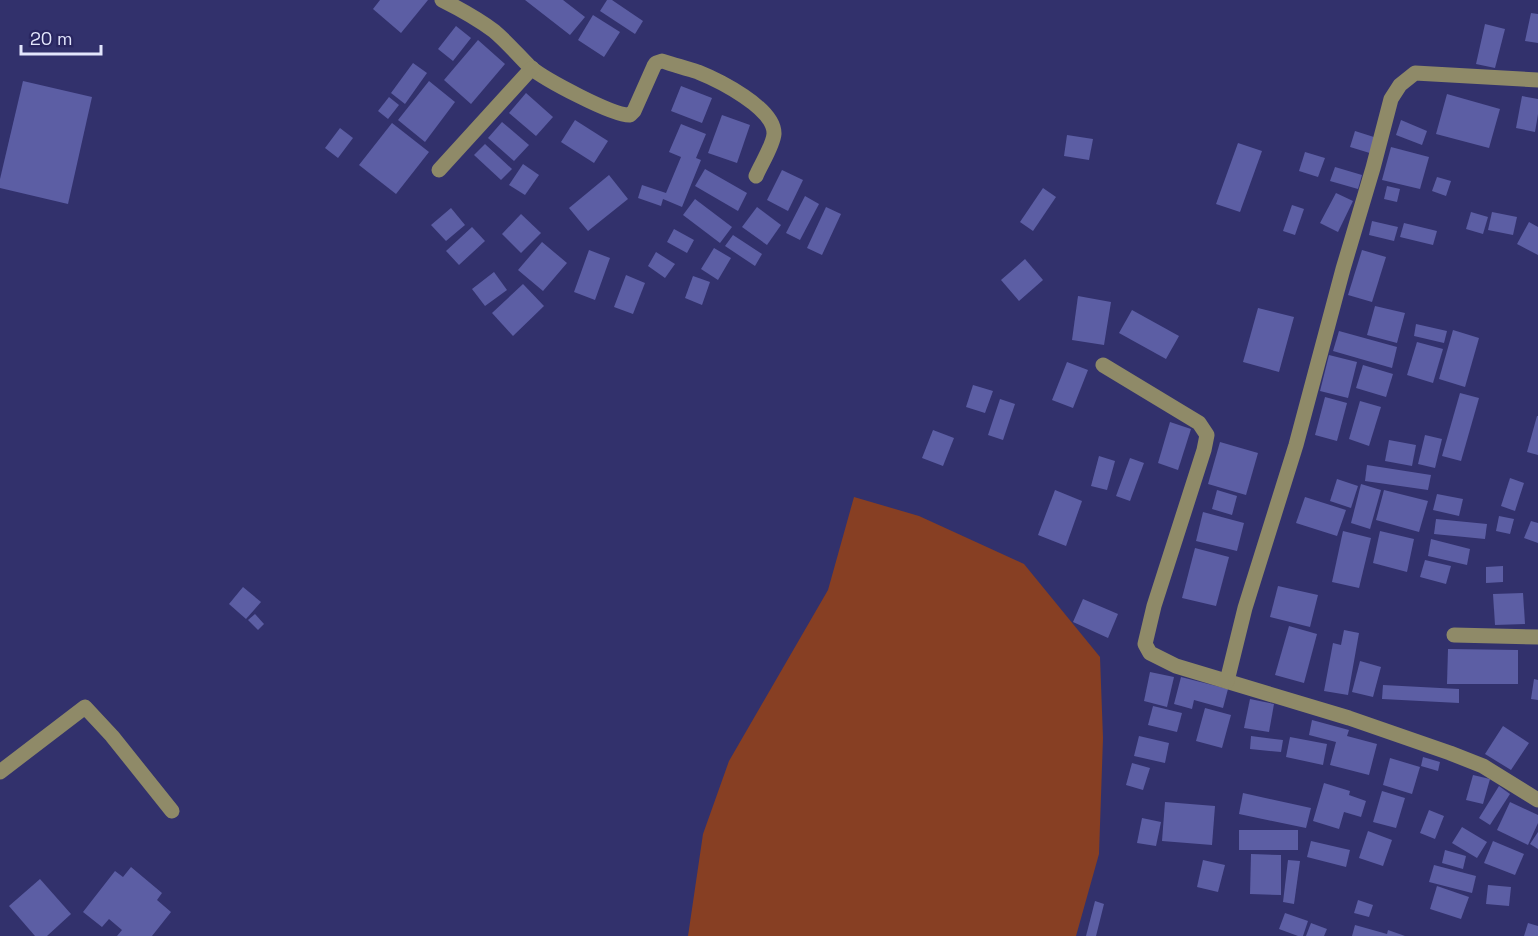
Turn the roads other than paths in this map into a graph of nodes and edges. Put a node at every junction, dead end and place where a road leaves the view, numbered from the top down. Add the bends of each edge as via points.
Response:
1 (442, 0) edge
2 (532, 68) junction
3 (1538, 80) edge
4 (439, 170) dead end
5 (756, 176) dead end
6 (1103, 365) dead end
7 (1454, 635) dead end
8 (1538, 637) edge
9 (1227, 681) junction
10 (0, 772) edge
11 (1538, 800) edge
12 (172, 811) dead end

1 - 2 street via 494,32
2 - 4 street
2 - 5 street via 562,87 625,115 630,115 638,105 656,63 699,73 749,100 773,127 772,142
3 - 9 street via 1415,73 1391,99
6 - 9 street via 1199,423 1207,435 1145,644 1150,652 1176,666
7 - 8 street
9 - 11 street via 1450,753 1483,766
10 - 12 street via 85,707

